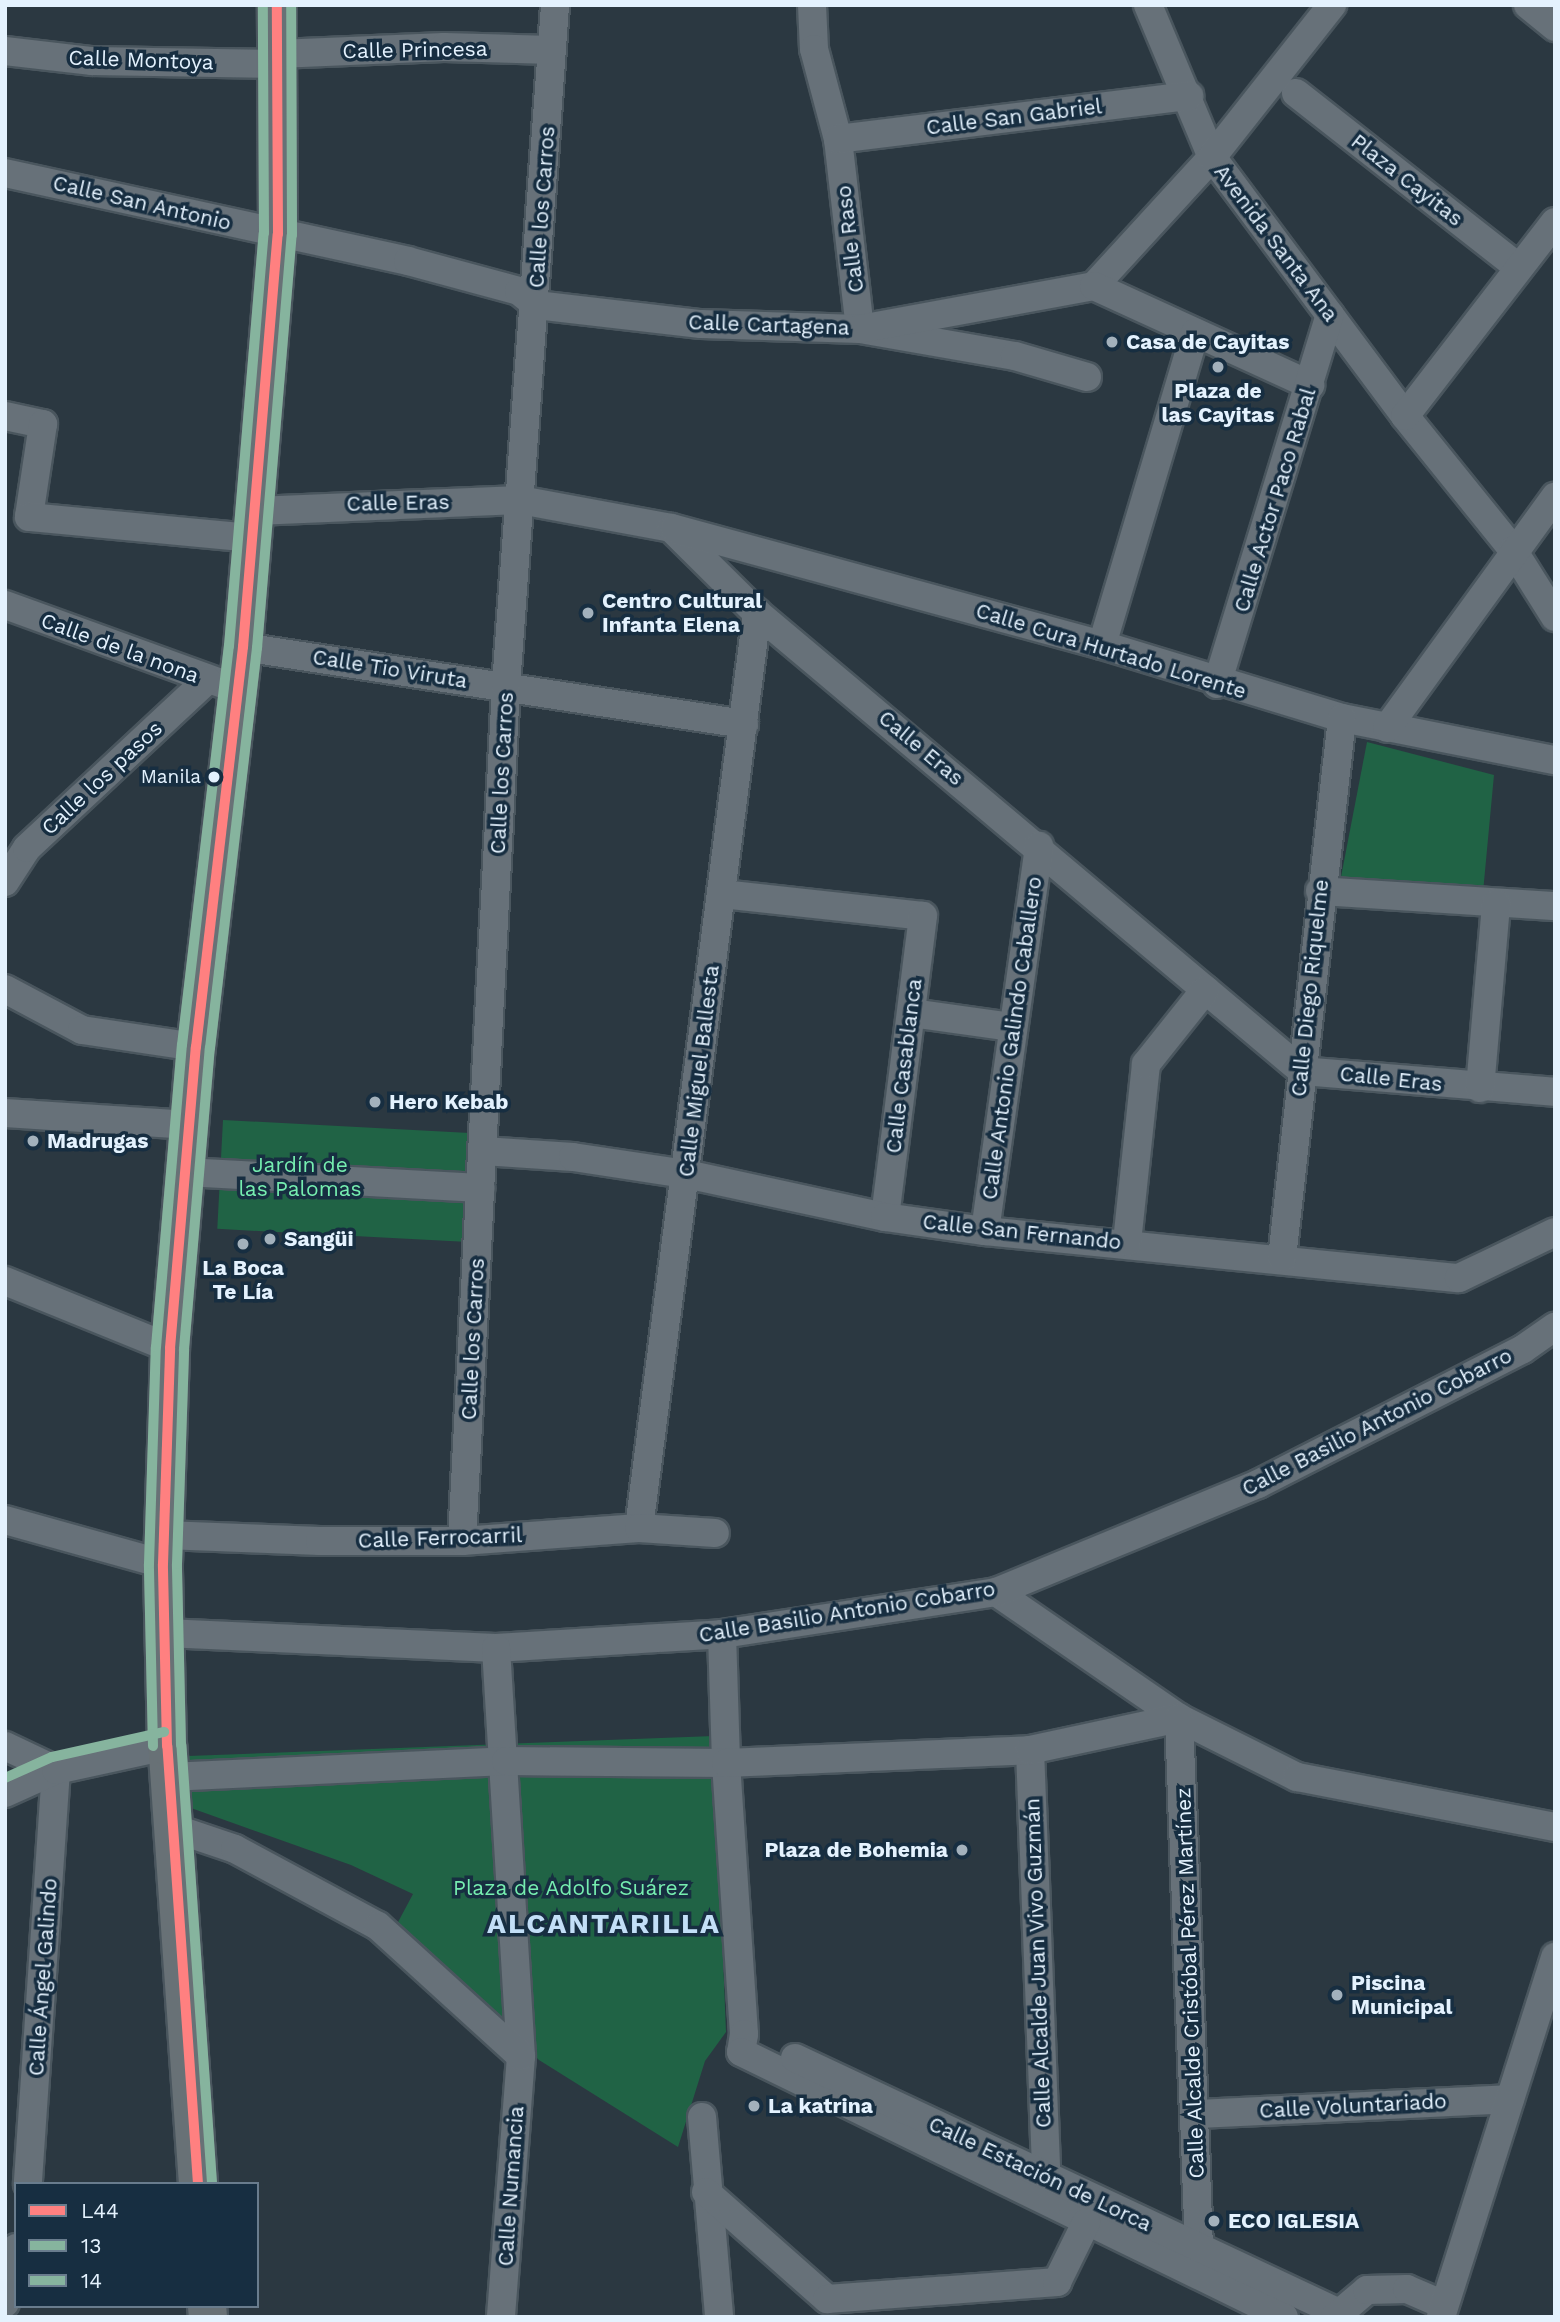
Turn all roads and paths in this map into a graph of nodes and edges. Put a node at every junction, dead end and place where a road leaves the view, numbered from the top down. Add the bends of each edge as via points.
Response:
1 (277, 5) edge
2 (555, 5) edge
3 (812, 5) edge
4 (1148, 5) edge
5 (1332, 5) edge
6 (1528, 5) edge
7 (1555, 27) edge
8 (552, 50) junction
9 (5, 51) edge
10 (278, 59) junction
11 (1296, 93) dead end
12 (1189, 96) junction
13 (838, 139) junction
14 (1212, 157) junction
15 (5, 173) edge
16 (1555, 222) edge
17 (278, 234) junction
18 (1518, 267) junction
19 (1094, 286) junction
20 (536, 305) junction
21 (1330, 315) junction
22 (860, 329) junction
23 (1195, 332) junction
24 (1087, 377) dead end
25 (1310, 385) junction
26 (5, 416) edge
27 (1405, 416) junction
28 (1555, 497) edge
29 (520, 500) junction
30 (253, 524) junction
31 (671, 528) junction
32 (1513, 550) junction
33 (5, 605) edge
34 (757, 613) junction
35 (1555, 617) edge
36 (1101, 645) junction
37 (243, 647) junction
38 (222, 684) junction
39 (1217, 684) junction
40 (506, 686) junction
41 (1342, 719) junction
42 (744, 724) junction
43 (1387, 728) junction
44 (1555, 760) edge
45 (1039, 846) junction
46 (5, 883) edge
47 (1320, 891) junction
48 (722, 894) junction
49 (1496, 904) junction
50 (1555, 906) edge
51 (5, 989) edge
52 (1205, 990) junction
53 (912, 1013) junction
54 (1011, 1027) junction
55 (196, 1047) junction
56 (1303, 1071) junction
57 (1480, 1088) junction
58 (1555, 1092) edge
59 (5, 1112) edge
60 (190, 1125) junction
61 (483, 1151) junction
62 (185, 1172) junction
63 (686, 1174) junction
64 (481, 1188) junction
65 (886, 1217) junction
66 (985, 1231) junction
67 (1555, 1232) edge
68 (1127, 1242) junction
69 (1282, 1258) junction
70 (5, 1281) edge
71 (1555, 1327) edge
72 (170, 1348) junction
73 (5, 1520) edge
74 (639, 1528) junction
75 (715, 1533) dead end
76 (462, 1541) junction
77 (163, 1550) junction
78 (996, 1592) junction
79 (165, 1633) junction
80 (722, 1634) junction
81 (496, 1648) junction
82 (1179, 1718) junction
83 (5, 1746) edge
84 (1030, 1750) junction
85 (506, 1761) junction
86 (168, 1762) junction
87 (726, 1763) junction
88 (56, 1770) junction
89 (5, 1793) edge
90 (1555, 1827) edge
91 (173, 1828) junction
92 (1555, 1957) edge
93 (742, 2043) junction
94 (521, 2056) junction
95 (1510, 2099) junction
96 (1196, 2114) junction
97 (702, 2117) dead end
98 (1046, 2176) junction
99 (28, 2182) edge
100 (198, 2182) edge
101 (706, 2192) junction
102 (1086, 2223) junction
103 (1199, 2248) junction
104 (14, 2258) edge
105 (5, 2303) edge
106 (1442, 2311) edge
107 (1336, 2315) edge
108 (501, 2317) edge
109 (719, 2317) edge
110 (1284, 2317) edge

1 - 10 main road
2 - 8 street, Calle los Carros
3 - 13 street, Calle Raso via 814,49
4 - 12 street
5 - 14 street, Avenida Santa Ana
6 - 7 street
8 - 10 street, Calle Princesa via 444,47
8 - 20 street, Calle los Carros
9 - 10 street, Calle Montoya via 92,61
10 - 17 main road
11 - 18 street, Plaza Cayitas
12 - 13 street, Calle San Gabriel
12 - 14 street
13 - 22 street, Calle Raso
14 - 19 street
14 - 21 street, Avenida Santa Ana
15 - 17 street, Calle San Antonio
16 - 18 street
17 - 20 street, Calle Cartagena via 408,261 519,291
17 - 30 main road
18 - 27 street
19 - 22 street, Calle Cartagena
19 - 23 street
20 - 22 street, Calle Cartagena via 701,324
20 - 29 street, Calle los Carros
21 - 25 street, Calle Actor Paco Rabal
21 - 27 street, Avenida Santa Ana
22 - 24 street via 1015,356
23 - 25 street
23 - 36 street
25 - 39 street, Calle Actor Paco Rabal
26 - 30 street, Calle Eras via 43,424 29,517
27 - 32 street, Avenida Santa Ana
28 - 32 street
29 - 30 street, Calle Eras
29 - 31 street, Calle Eras
29 - 40 street, Calle los Carros
30 - 37 main road
31 - 34 street, Calle Eras
31 - 36 street, Calle Cura Hurtado Lorente
32 - 35 street, Avenida Santa Ana
32 - 43 street
33 - 38 street, Calle de la nona
34 - 42 street, Calle Miguel Ballesta
34 - 45 street, Calle Eras
36 - 39 street, Calle Cura Hurtado Lorente
37 - 38 main road
37 - 40 street, Calle Tio Viruta
38 - 46 street, Calle los pasos via 27,848
38 - 55 main road
39 - 41 street, Calle Cura Hurtado Lorente
40 - 42 street, Calle Tio Viruta
40 - 61 street, Calle los Carros
41 - 43 street, Calle Cura Hurtado Lorente
41 - 47 street, Calle Diego Riquelme
42 - 48 street, Calle Miguel Ballesta
43 - 44 street, Calle Cura Hurtado Lorente
45 - 52 street, Calle Eras
45 - 54 street, Calle Antonio Galindo Caballero
47 - 49 street
47 - 56 street, Calle Diego Riquelme
48 - 53 street, Calle Casablanca via 923,916
48 - 63 street, Calle Miguel Ballesta
49 - 50 street
49 - 57 street
51 - 55 street via 82,1030
52 - 56 street, Calle Eras
52 - 68 street via 1146,1064
53 - 54 street
53 - 65 street, Calle Casablanca
54 - 66 street, Calle Antonio Galindo Caballero
55 - 60 main road
56 - 57 street, Calle Eras
56 - 69 street, Calle Diego Riquelme
57 - 58 street, Calle Eras
59 - 60 street
60 - 62 main road
61 - 63 street, Calle San Fernando via 573,1157
61 - 64 street, Calle los Carros
62 - 64 street
62 - 72 main road
63 - 65 street, Calle San Fernando
63 - 74 street, Calle Miguel Ballesta
64 - 76 street, Calle los Carros
65 - 66 street, Calle San Fernando
66 - 68 street, Calle San Fernando
67 - 69 street, Calle San Fernando via 1459,1278
68 - 69 street, Calle San Fernando
70 - 72 street
71 - 78 street, Calle Basilio Antonio Cobarro via 1523,1349 1258,1484
72 - 77 main road
73 - 77 street, Calle Ferrocarril
74 - 75 street, Calle Ferrocarril
74 - 76 street, Calle Ferrocarril
76 - 77 street, Calle Ferrocarril
77 - 79 main road
78 - 80 street, Calle Basilio Antonio Cobarro
78 - 82 street
79 - 81 street, Calle Basilio Antonio Cobarro
79 - 86 main road
80 - 81 street, Calle Basilio Antonio Cobarro
80 - 87 street
81 - 85 street, Calle Numancia
82 - 84 street
82 - 90 street via 1297,1777
82 - 96 street, Calle Alcalde Cristóbal Pérez Martínez
83 - 88 street
84 - 87 street
84 - 98 street, Calle Alcalde Juan Vivo Guzmán
85 - 86 street
85 - 87 street
85 - 94 street, Calle Numancia
86 - 88 street
86 - 91 main road
87 - 93 street
88 - 89 street
88 - 99 street, Calle Ángel Galindo
91 - 94 street via 235,1849 377,1926
91 - 100 main road
92 - 95 street
93 - 98 street, Calle Estación de Lorca
93 - 102 street, Calle Estación de Lorca
94 - 108 street, Calle Numancia
95 - 96 street, Calle Voluntariado
95 - 106 street
96 - 103 street, Calle Alcalde Cristóbal Pérez Martínez
97 - 101 street
98 - 103 street, Calle Estación de Lorca
101 - 102 street via 827,2299 1057,2282
101 - 109 street
102 - 110 street, Calle Estación de Lorca
103 - 107 street, Calle Estación de Lorca
104 - 105 street
106 - 107 street via 1407,2289 1367,2290

